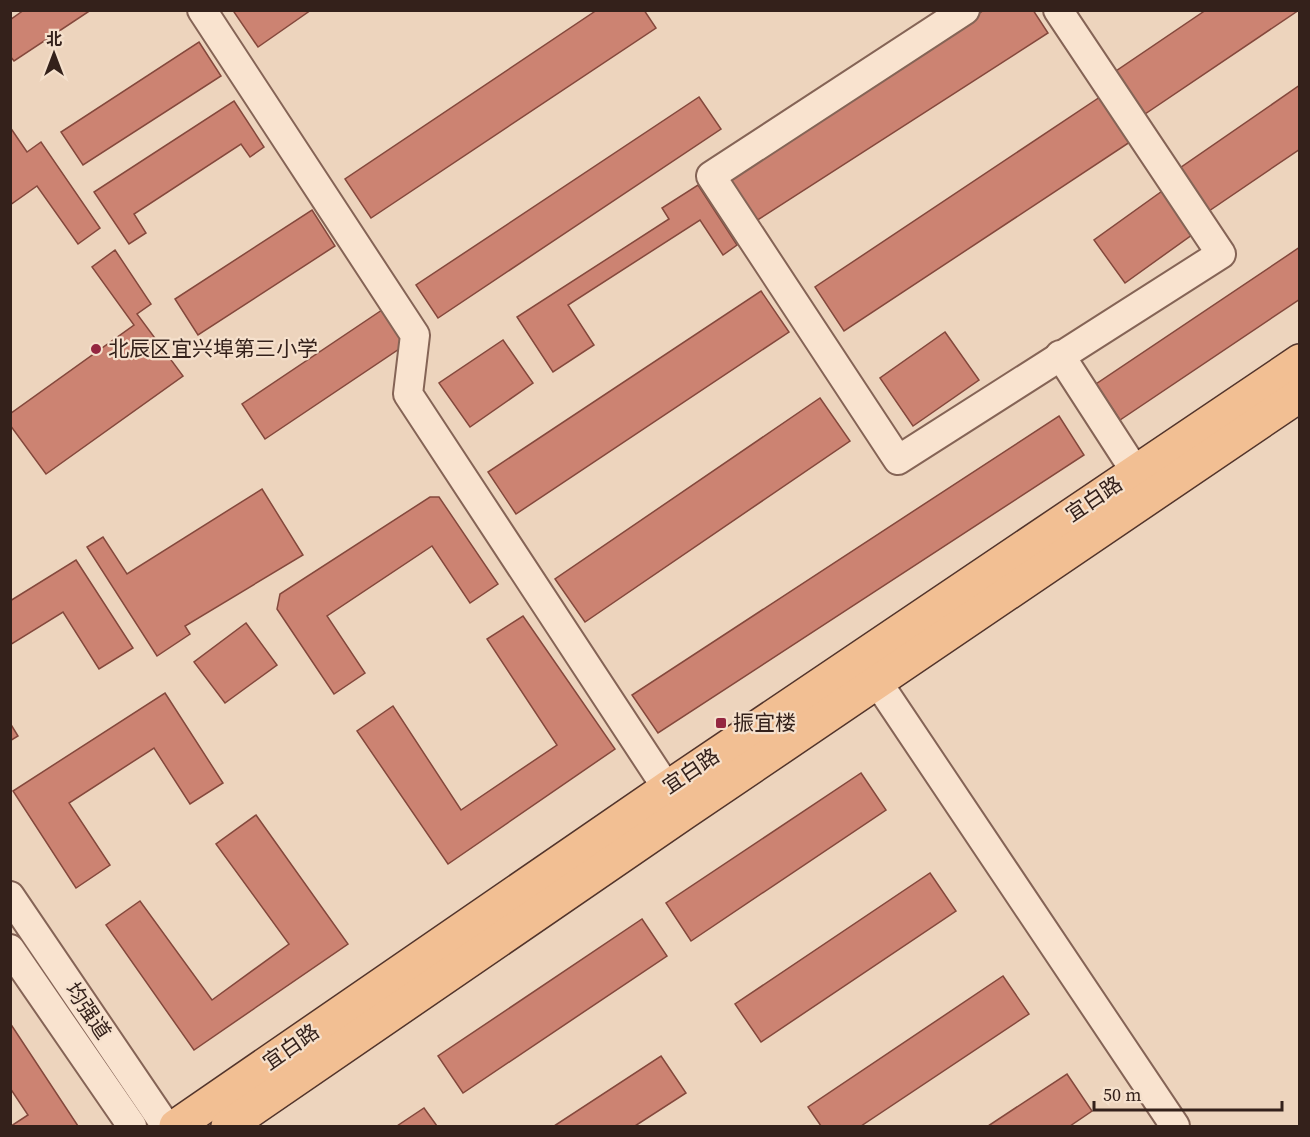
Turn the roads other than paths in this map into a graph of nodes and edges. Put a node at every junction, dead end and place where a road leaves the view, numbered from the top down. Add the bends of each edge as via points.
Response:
1 (202, 10) edge
2 (965, 10) edge
3 (1058, 10) edge
4 (1060, 356) junction
5 (1299, 361) edge
6 (1299, 395) edge
7 (1142, 484) junction
8 (869, 670) junction
9 (675, 801) junction
10 (10, 896) edge
11 (10, 949) edge
12 (132, 1126) edge
13 (166, 1126) edge
14 (176, 1126) edge
15 (228, 1126) edge
16 (1175, 1126) edge

1 - 9 street via 415,335 408,394
2 - 4 street via 711,176 898,460
3 - 4 street via 1221,254
4 - 7 street
5 - 7 main road, 宜白路
6 - 7 main road, 宜白路
7 - 8 main road, 宜白路
8 - 9 main road, 宜白路
8 - 16 street
9 - 14 main road, 宜白路
9 - 15 main road, 宜白路
10 - 13 street, 均强道
11 - 12 street, 均强道

